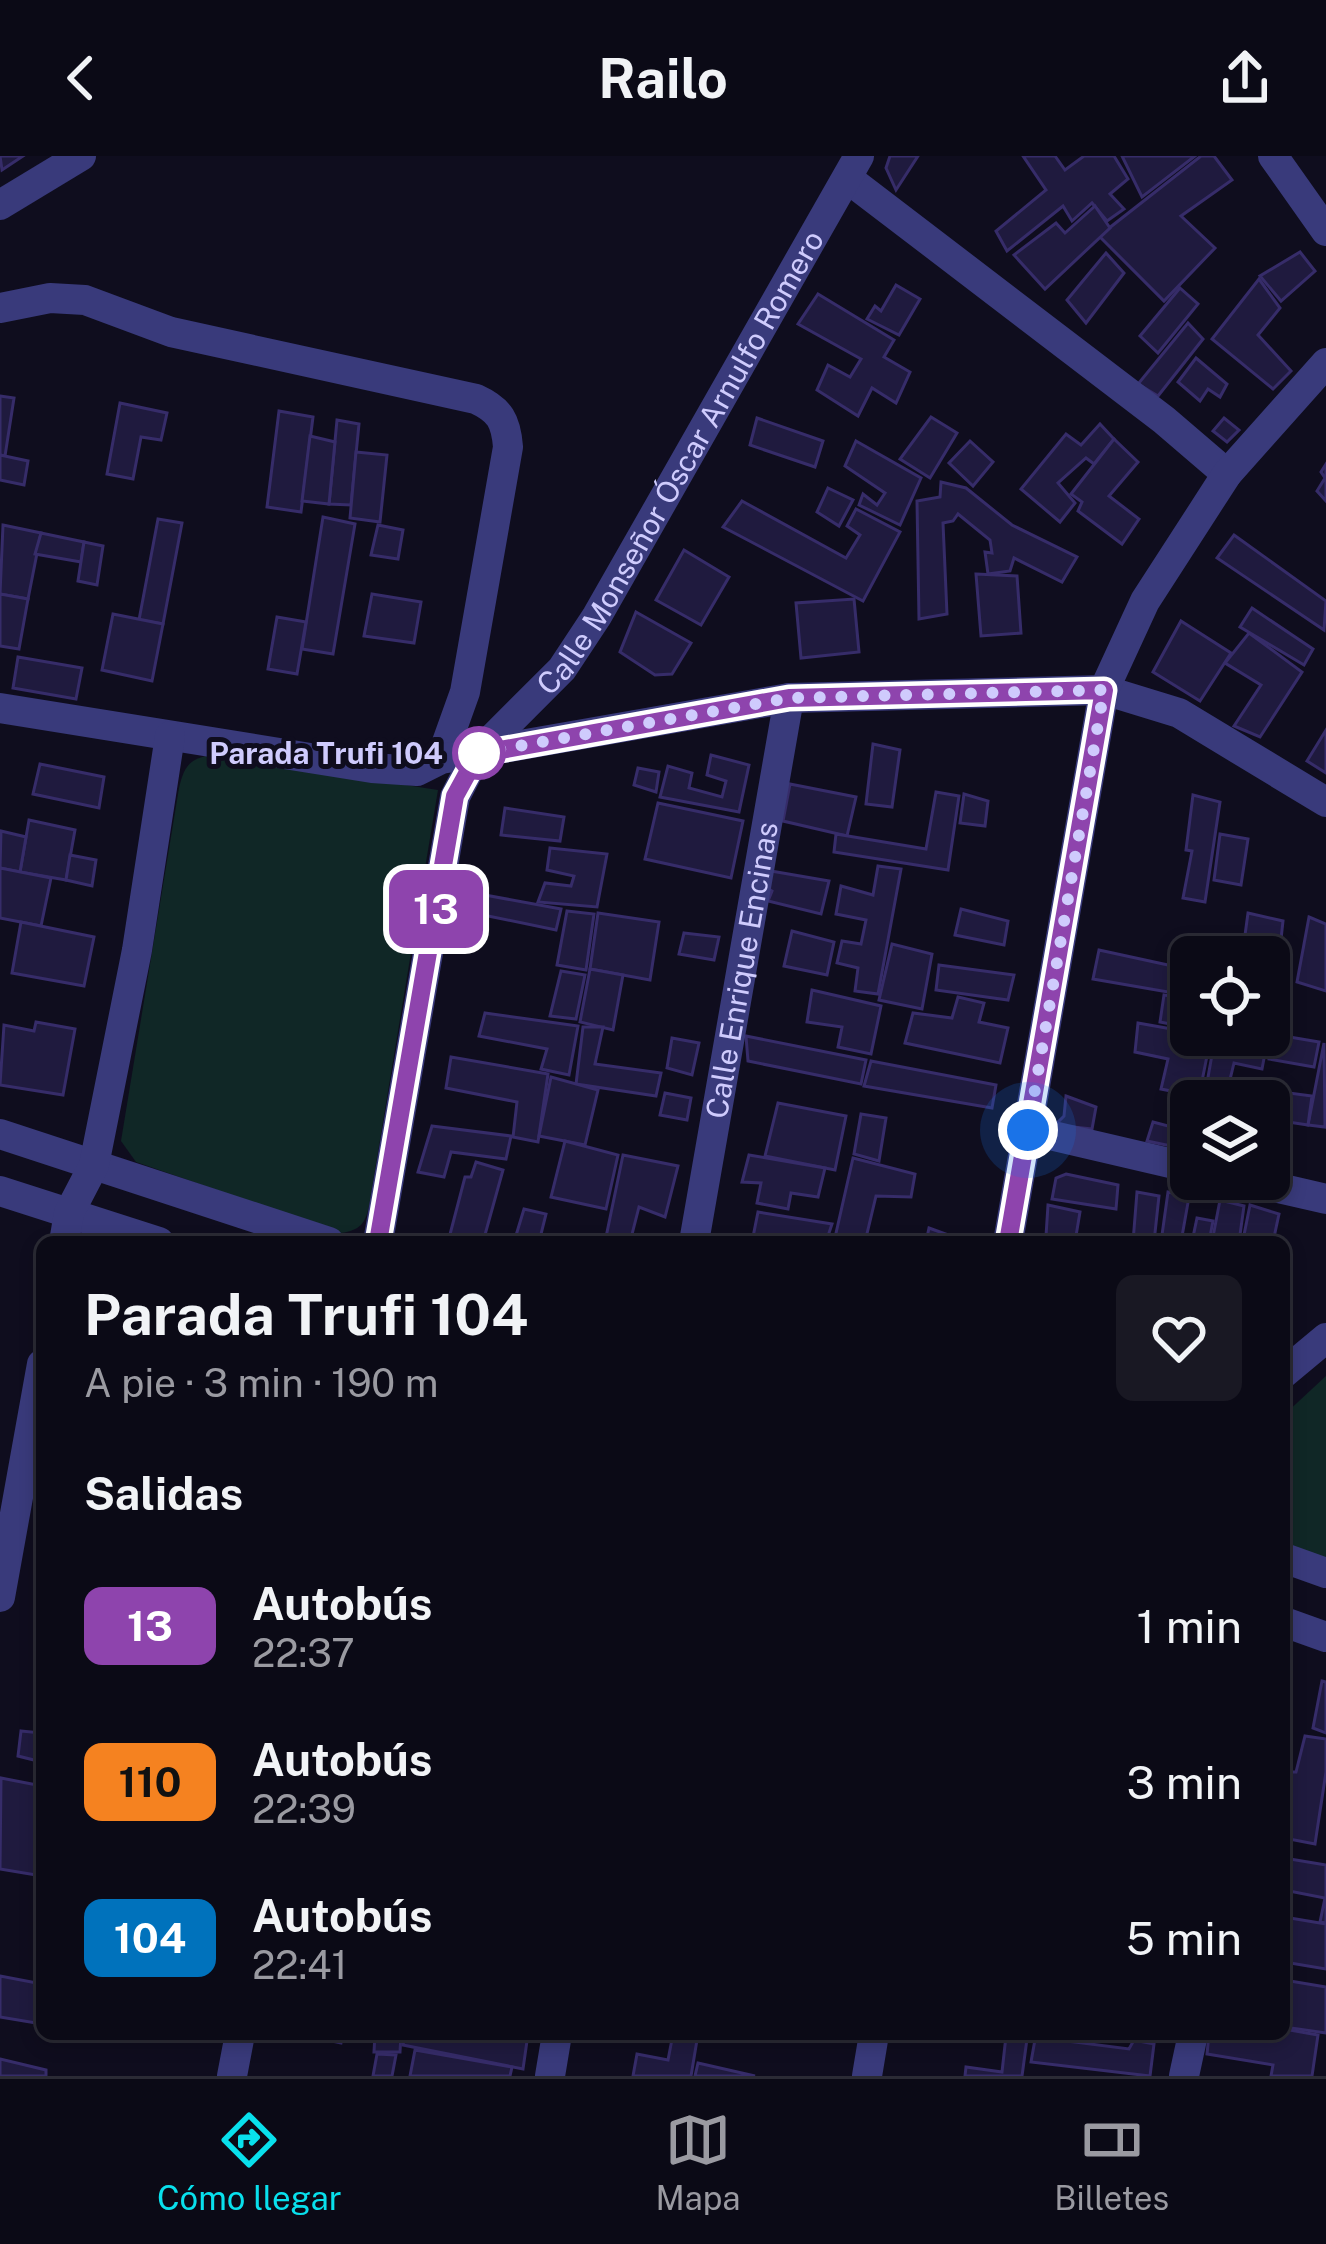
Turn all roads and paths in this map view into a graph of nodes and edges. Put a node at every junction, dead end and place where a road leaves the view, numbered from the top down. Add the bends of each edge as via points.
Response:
1 (81, 156) edge
2 (1273, 156) edge
3 (853, 167) edge
4 (0, 205) edge
5 (1326, 231) edge
6 (0, 308) edge
7 (1326, 363) edge
8 (1227, 474) junction
9 (1104, 690) junction
10 (789, 698) junction
11 (0, 708) edge
12 (170, 736) junction
13 (478, 754) junction
14 (441, 759) junction
15 (1326, 802) edge
16 (1028, 1130) junction
17 (0, 1134) edge
18 (1170, 1163) edge
19 (94, 1165) junction
20 (0, 1191) edge
21 (1290, 1191) edge
22 (1326, 1199) edge
23 (67, 1228) edge
24 (120, 1236) edge
25 (311, 1236) edge
26 (379, 1236) edge
27 (695, 1236) edge
28 (1009, 1236) edge
29 (1326, 1338) edge
30 (1290, 1368) edge
31 (36, 1397) edge
32 (1290, 1560) edge
33 (1326, 1573) edge
34 (0, 1597) edge
35 (1290, 1624) edge
36 (1326, 1637) edge
37 (239, 2040) edge
38 (556, 2040) edge
39 (873, 2040) edge
40 (1191, 2040) edge
41 (232, 2076) edge
42 (550, 2076) edge
43 (867, 2076) edge
44 (1184, 2076) edge

1 - 4 street
2 - 5 street
3 - 8 street
3 - 13 street, Calle Monseñor Óscar Arnulfo Romero via 586,634
6 - 14 street via 85,299 171,332 493,406 506,424 508,447 464,692
7 - 8 street
8 - 9 street via 1145,601
9 - 10 street
9 - 15 street via 1179,713
9 - 16 street
10 - 13 street
10 - 27 street, Calle Enrique Encinas
11 - 12 street
12 - 14 street via 372,768 417,771
12 - 19 street
13 - 14 street
13 - 26 street, Calle Monseñor Óscar Arnulfo Romero via 455,796
16 - 18 street
16 - 28 street
17 - 19 street
19 - 23 street
19 - 25 street
20 - 23 street
21 - 22 street
23 - 24 street
29 - 30 street
31 - 34 street
32 - 33 street
35 - 36 street
37 - 41 street
38 - 42 street
39 - 43 street
40 - 44 street

